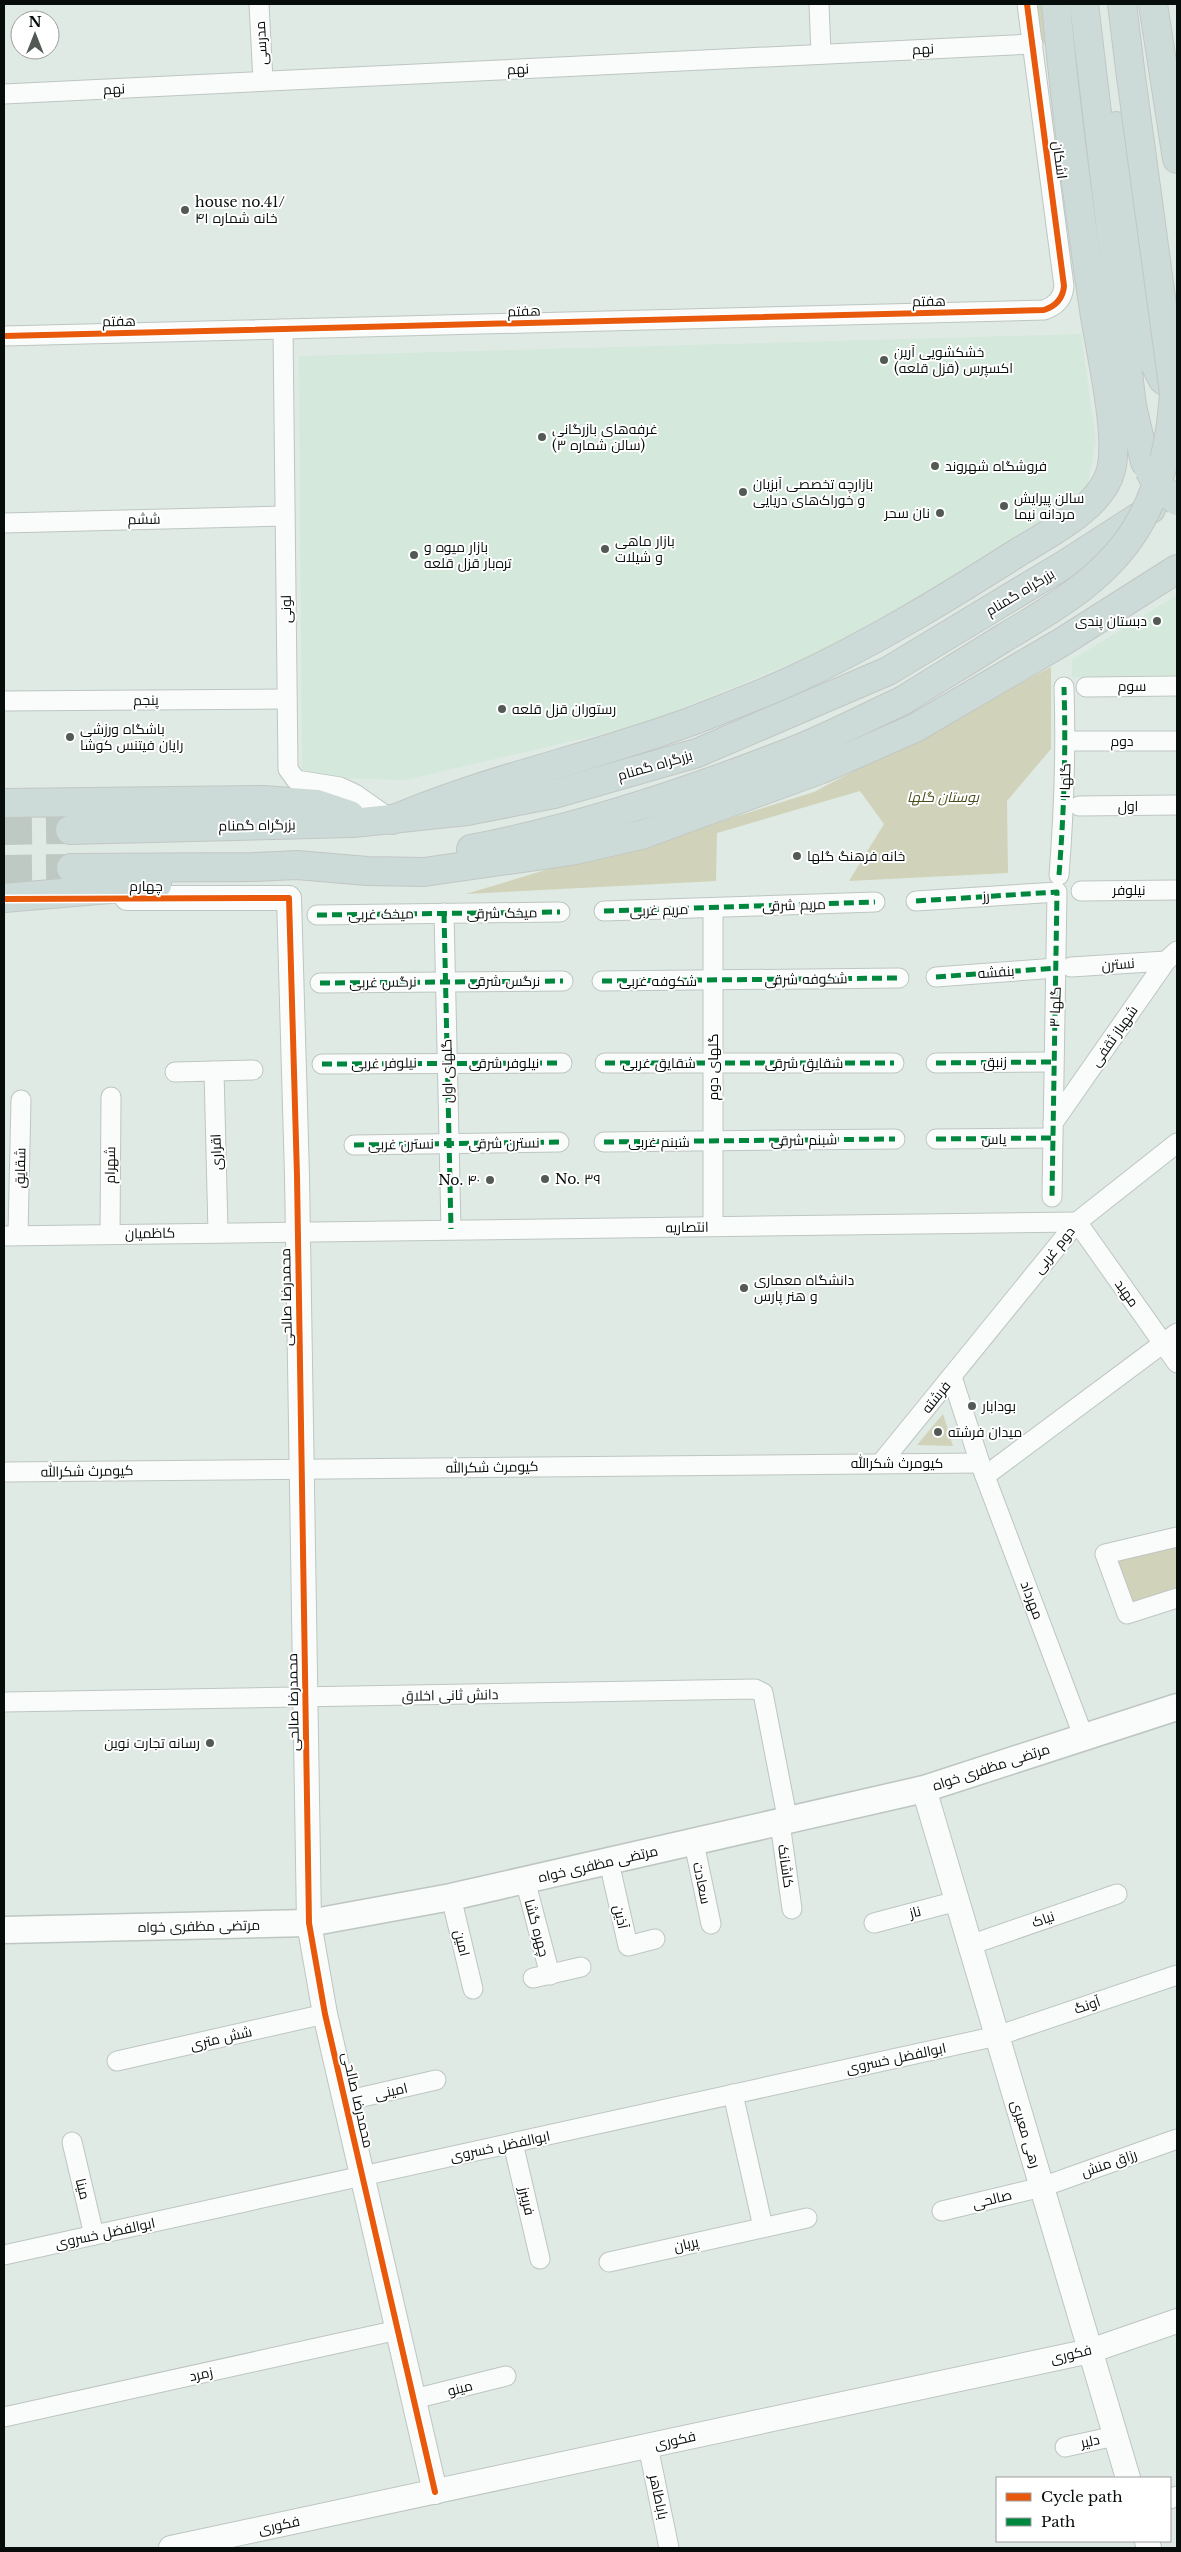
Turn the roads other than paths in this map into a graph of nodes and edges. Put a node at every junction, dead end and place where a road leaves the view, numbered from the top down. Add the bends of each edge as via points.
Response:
1 (259, 4) edge
2 (819, 4) edge
3 (1027, 4) edge
4 (1056, 4) edge
5 (1084, 4) edge
6 (1098, 4) edge
7 (1122, 4) edge
8 (1153, 4) edge
9 (1033, 44) junction
10 (821, 54) junction
11 (263, 81) junction
12 (4, 94) edge
13 (1177, 159) edge
14 (1044, 310) joint
15 (283, 329) junction
16 (4, 336) edge
17 (1177, 390) edge
18 (1177, 492) edge
19 (1177, 501) edge
20 (285, 516) junction
21 (4, 522) edge
22 (1177, 569) edge
23 (1064, 686) dead end
24 (1086, 686) dead end
25 (1177, 686) edge
26 (287, 699) junction
27 (4, 701) edge
28 (1066, 741) junction
29 (1177, 741) edge
30 (4, 803) edge
31 (1177, 805) edge
32 (1079, 806) dead end
33 (382, 821) junction
34 (70, 830) tunnel mouth
35 (297, 865) junction
36 (254, 867) junction
37 (71, 868) tunnel mouth
38 (1058, 883) junction
39 (1177, 890) edge
40 (1082, 891) dead end
41 (289, 898) joint
42 (4, 899) edge
43 (916, 901) dead end
44 (875, 902) dead end
45 (714, 908) junction
46 (604, 911) dead end
47 (560, 912) dead end
48 (444, 914) junction
49 (316, 915) dead end
50 (1172, 956) edge
51 (1063, 968) junction
52 (936, 977) dead end
53 (898, 978) dead end
54 (714, 980) junction
55 (563, 981) dead end
56 (602, 981) dead end
57 (445, 982) junction
58 (320, 983) dead end
59 (446, 1062) junction
60 (1053, 1062) junction
61 (562, 1063) dead end
62 (605, 1063) dead end
63 (713, 1063) junction
64 (894, 1063) dead end
65 (936, 1063) dead end
66 (322, 1064) dead end
67 (252, 1070) dead end
68 (214, 1071) junction
69 (175, 1072) dead end
70 (111, 1097) dead end
71 (21, 1100) dead end
72 (1052, 1131) junction
73 (895, 1139) dead end
74 (936, 1139) dead end
75 (713, 1141) junction
76 (559, 1142) dead end
77 (604, 1142) dead end
78 (449, 1143) junction
79 (1177, 1143) edge
80 (354, 1145) dead end
81 (1052, 1197) dead end
82 (1077, 1222) junction
83 (713, 1226) junction
84 (451, 1229) junction
85 (297, 1231) junction
86 (218, 1232) junction
87 (110, 1234) junction
88 (11, 1236) edge
89 (1170, 1338) edge
90 (1177, 1363) edge
91 (952, 1377) junction
92 (881, 1463) junction
93 (301, 1469) junction
94 (983, 1470) junction
95 (4, 1472) edge
96 (1177, 1537) edge
97 (1177, 1598) edge
98 (305, 1698) junction
99 (4, 1702) edge
100 (1177, 1707) edge
101 (1084, 1738) junction
102 (924, 1789) junction
103 (784, 1822) junction
104 (694, 1843) junction
105 (609, 1862) junction
106 (525, 1880) junction
107 (1117, 1894) dead end
108 (451, 1897) junction
109 (957, 1901) junction
110 (792, 1909) dead end
111 (309, 1923) junction
112 (874, 1923) dead end
113 (711, 1924) dead end
114 (4, 1930) edge
115 (654, 1939) dead end
116 (970, 1945) junction
117 (581, 1967) dead end
118 (1177, 1975) edge
119 (473, 1988) dead end
120 (325, 2014) junction
121 (997, 2036) junction
122 (117, 2061) dead end
123 (436, 2080) dead end
124 (733, 2094) junction
125 (345, 2101) junction
126 (1177, 2139) edge
127 (72, 2142) dead end
128 (513, 2143) junction
129 (362, 2176) junction
130 (1042, 2186) junction
131 (942, 2211) dead end
132 (808, 2218) dead end
133 (763, 2227) junction
134 (94, 2235) junction
135 (4, 2255) edge
136 (540, 2260) dead end
137 (609, 2262) dead end
138 (1177, 2321) edge
139 (398, 2330) junction
140 (1090, 2351) junction
141 (506, 2376) dead end
142 (414, 2400) junction
143 (4, 2417) edge
144 (1115, 2436) junction
145 (648, 2446) junction
146 (1065, 2447) dead end
147 (1128, 2477) edge
148 (435, 2492) junction
149 (171, 2548) edge
150 (669, 2548) edge

1 - 11 street, مدرسی
2 - 10 street
3 - 9 street, اشکان
4 - 33 highway via 1077,192 1111,418 1114,456 1104,488 1071,520 973,581 887,632 793,680 689,722 472,789
5 - 19 highway, bridge via 1132,406 1145,462 1158,486
6 - 17 highway via 1152,359 1163,380
7 - 35 highway, bridge via 1174,392 1166,460 1156,489 1141,521 1097,576 1061,604 902,700 800,748 718,779 555,830 442,854
8 - 13 highway
9 - 10 street, نهم
9 - 14 street, اشکان via 1064,286 1058,301
10 - 11 street, نهم
11 - 12 street, نهم
14 - 15 street, هفتم
15 - 16 street, هفتم
15 - 20 street, لونی
18 - 33 highway, بزرگراه گمنام via 888,671 758,729 697,753 554,794 467,811
20 - 21 street, ششم
20 - 26 street, لونی
22 - 35 highway via 1062,642 915,728 822,769 641,835 571,851 424,872
23 - 28 street, گلها ۱
24 - 25 street, سوم
26 - 27 street, پنجم
26 - 33 street, لونی via 290,774 296,780 340,787 355,794
28 - 29 street, دوم
28 - 38 street, گلها ۱
30 - 33 highway via 264,800 317,804
31 - 32 street, اول
33 - 34 highway, بزرگراه گمنام
35 - 36 highway
36 - 37 highway
36 - 42 highway via 194,882
38 - 43 street, رز
38 - 51 street, گلها ۳
39 - 40 street, نیلوفر
41 - 42 street, چهارم
41 - 85 street, محمدرضا صالحی
44 - 45 street, مریم شرقی
45 - 46 street, مریم غربی
45 - 54 street, گلهای دوم
47 - 48 street, میخک شرقی
48 - 49 street, میخک غربی
48 - 57 street, گلهای اول
50 - 51 street, نسترن
50 - 72 street, شهباز ثقفی
51 - 52 street, بنفشه
51 - 60 street, گلها ۳
53 - 54 street, شکوفه شرقی
54 - 56 street, شکوفه غربی
54 - 63 street, گلهای دوم
55 - 57 street, نرگس شرقی
57 - 58 street, نرگس غربی
57 - 59 street, گلهای اول
59 - 61 street, نیلوفر شرقی
59 - 66 street, نیلوفر غربی
59 - 78 street, گلهای اول
60 - 65 street, زنبق
60 - 72 street, گلها ۳
62 - 63 street, شقایق غربی
63 - 64 street, شقایق شرقی
63 - 75 street, گلهای دوم
67 - 68 street
68 - 69 street
68 - 86 street, اقراری
70 - 87 street, شهرام
71 - 88 street, شقایق
72 - 74 street, یاس
72 - 81 street, گلها ۳
73 - 75 street, شبنم شرقی
75 - 77 street, شبنم غربی
75 - 83 street, گلهای دوم
76 - 78 street, نسترن شرقی
78 - 80 street, نسترن غربی
78 - 84 street, گلهای اول
79 - 82 street, دوم غربی
82 - 83 street, انتصاریه
82 - 89 street, مهبد
82 - 91 street, دوم غربی
83 - 84 street, انتصاریه
84 - 85 street, انتصاریه
85 - 86 street, کاظمیان
85 - 93 street, محمدرضا صالحی
86 - 87 street, کاظمیان
87 - 88 street, کاظمیان
89 - 90 street, مهبد
89 - 94 street
91 - 92 street, فرشته
91 - 94 street, فرشته
92 - 93 street, کیومرث شکرالله
92 - 94 street, کیومرث شکرالله
93 - 95 street, کیومرث شکرالله
93 - 98 street, محمدرضا صالحی
94 - 101 street, مهرداد
96 - 97 street via 1105,1554 1127,1614
98 - 99 street, دانش ثانی اخلاق
98 - 103 street, دانش ثانی اخلاق via 755,1689 763,1693
98 - 111 street, محمدرضا صالحی
100 - 101 main road, مرتضی مظفری خواه
101 - 102 main road, مرتضی مظفری خواه
102 - 103 main road, مرتضی مظفری خواه
102 - 109 street, رهی معیری
103 - 104 main road, مرتضی مظفری خواه
103 - 110 street, کاشانک
104 - 105 main road, مرتضی مظفری خواه
104 - 113 street, سعادت
105 - 106 main road, مرتضی مظفری خواه
105 - 115 street, آذین via 628,1946
106 - 108 main road, مرتضی مظفری خواه
106 - 117 street, چهره گشا via 542,1976
107 - 116 street, نیاک
108 - 111 main road, مرتضی مظفری خواه
108 - 119 street, امین
109 - 112 street, ناز
109 - 116 street, رهی معیری
111 - 114 main road, مرتضی مظفری خواه
111 - 120 street, محمدرضا صالحی
116 - 121 street, رهی معیری
118 - 121 street, آونگ
120 - 122 street, شش متری
120 - 125 street, محمدرضا صالحی
121 - 124 street, ابوالفضل خسروی
121 - 130 street, رهی معیری
123 - 125 street, امینی
124 - 128 street, ابوالفضل خسروی
124 - 133 street
125 - 129 street, محمدرضا صالحی
126 - 130 street, رزاق منش
127 - 134 street, مینا
128 - 129 street, ابوالفضل خسروی
128 - 136 street, فریبرز
129 - 134 street, ابوالفضل خسروی
129 - 139 street, محمدرضا صالحی
130 - 131 street, صالحی
130 - 140 street, رهی معیری
132 - 133 street, پریان
133 - 137 street, پریان
134 - 135 street, ابوالفضل خسروی
138 - 140 street, فکوری
139 - 142 street, محمدرضا صالحی
139 - 143 street, زمرد
140 - 144 street, رهی معیری
140 - 145 street, فکوری
141 - 142 street, مینو
142 - 148 street, محمدرضا صالحی
144 - 146 street, دلیر
144 - 147 street, رهی معیری
145 - 148 street, فکوری
145 - 150 street, باباطاهر
148 - 149 street, فکوری

